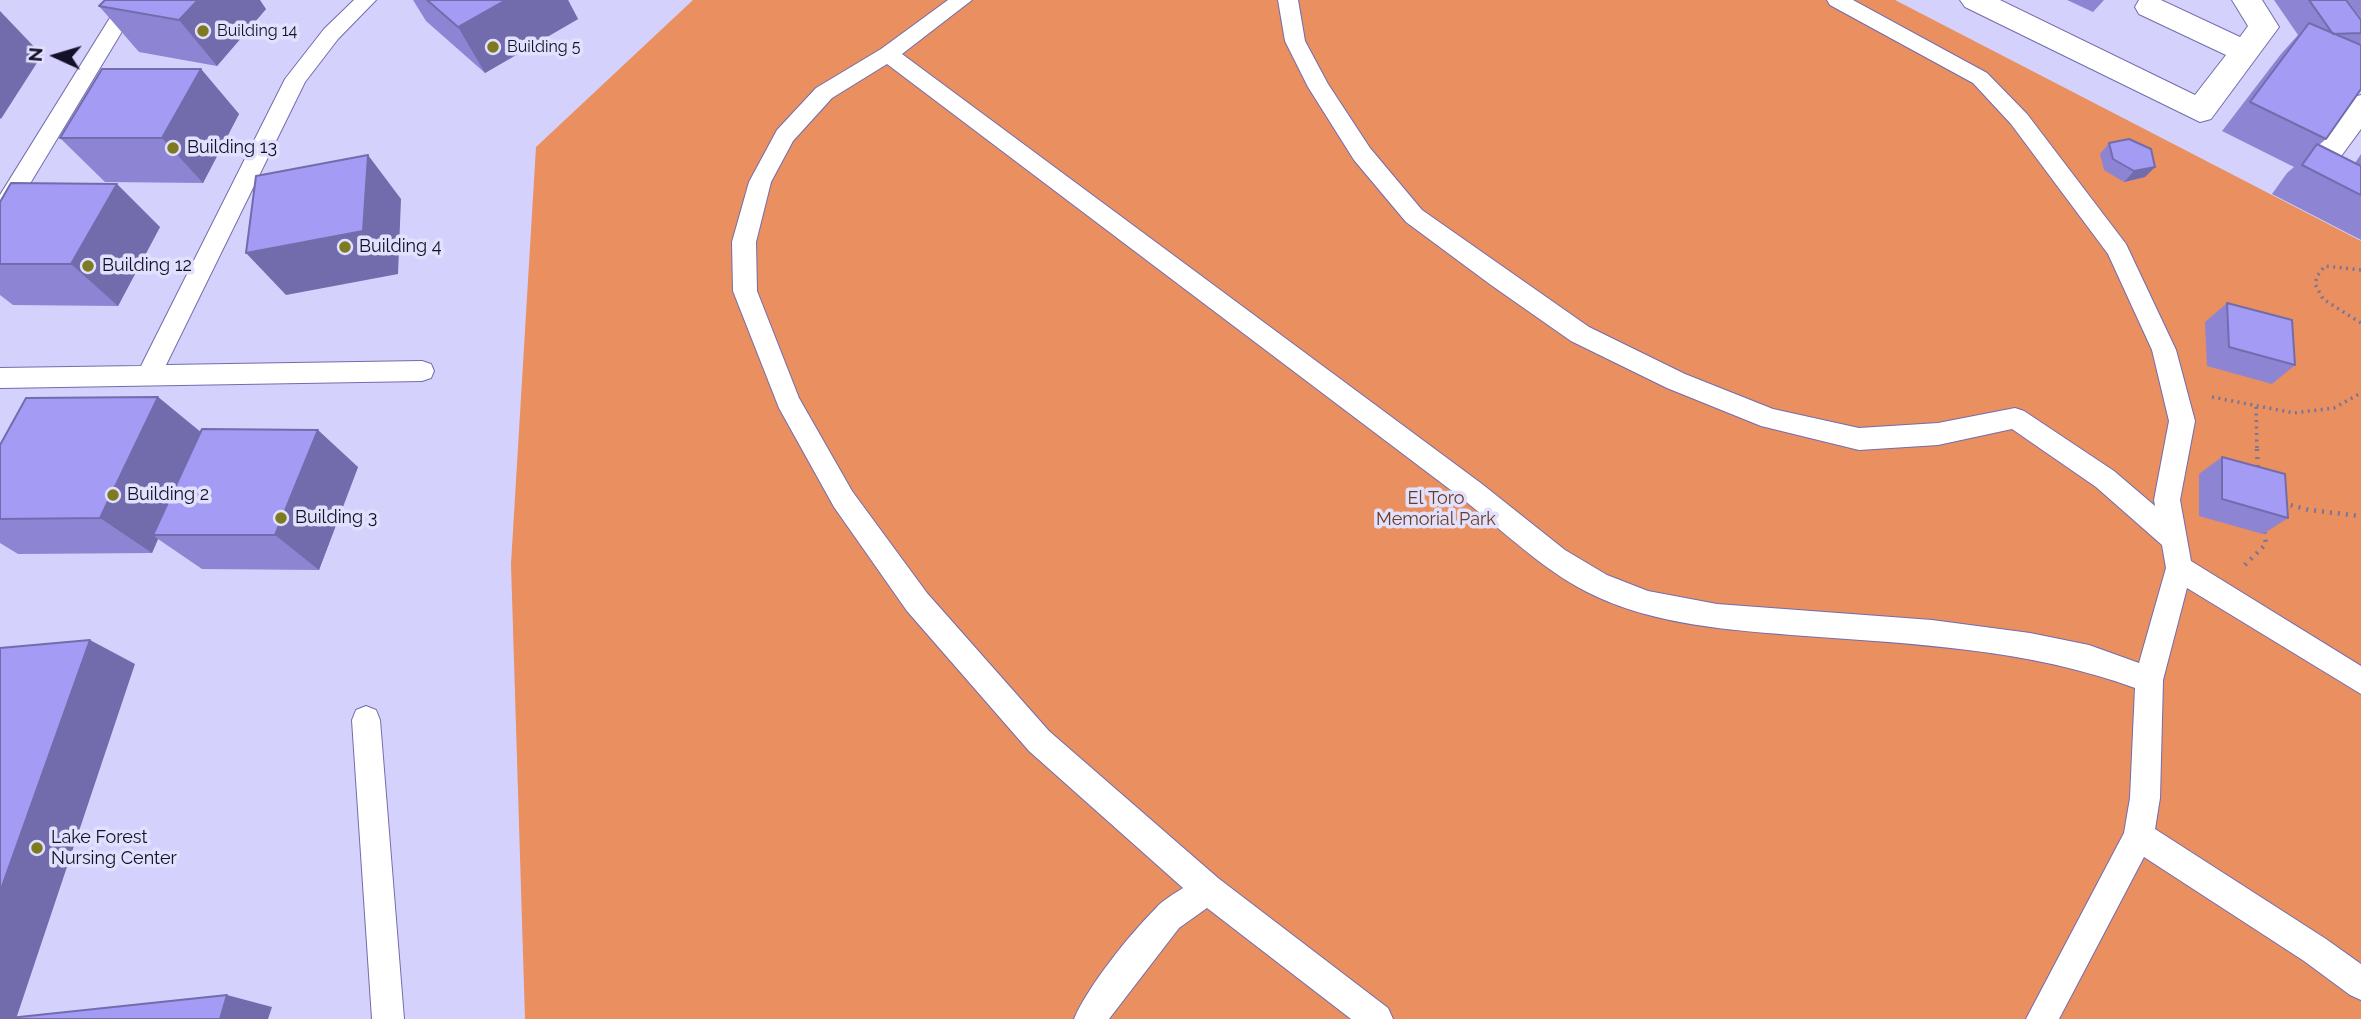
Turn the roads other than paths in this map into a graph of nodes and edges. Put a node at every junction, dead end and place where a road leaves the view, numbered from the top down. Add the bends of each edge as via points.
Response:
1 (131, 0) edge
2 (366, 0) edge
3 (962, 0) edge
4 (1288, 0) edge
5 (1837, 0) edge
6 (1975, 0) edge
7 (2247, 0) edge
8 (2150, 7) dead end
9 (2245, 52) junction
10 (888, 54) junction
11 (2361, 106) edge
12 (2361, 187) edge
13 (0, 214) edge
14 (422, 371) dead end
15 (148, 376) junction
16 (0, 378) edge
17 (2175, 539) junction
18 (2179, 568) junction
19 (2149, 680) junction
20 (2361, 681) edge
21 (366, 720) dead end
22 (2139, 836) junction
23 (1207, 889) junction
24 (2361, 985) edge
25 (388, 1019) edge
26 (1090, 1019) edge
27 (1377, 1019) edge
28 (2042, 1019) edge

1 - 13 lane
2 - 15 lane via 331,34 296,79
3 - 10 lane
4 - 17 lane via 1295,41 1319,87 1363,154 1414,216 1580,334 1676,381 1770,418 1859,439 1938,434 2015,418 2105,479
5 - 17 lane via 1980,78 2019,118 2118,250 2164,350 2182,421 2167,500
6 - 9 street via 2200,111
7 - 9 street via 2264,27
8 - 9 street
10 - 19 lane via 1556,558 1597,584 1648,603 1717,615 2029,646 2089,658
10 - 23 lane via 824,93 785,136 760,182 744,242 745,291 788,401 844,499 917,601 1039,741
11 - 12 street via 2322,159 2331,172
14 - 15 lane
15 - 16 lane
17 - 18 lane
18 - 19 lane
18 - 20 lane
19 - 22 lane via 2145,798
21 - 25 lane
22 - 24 lane
22 - 28 lane
23 - 26 lane via 1168,917
23 - 27 lane

